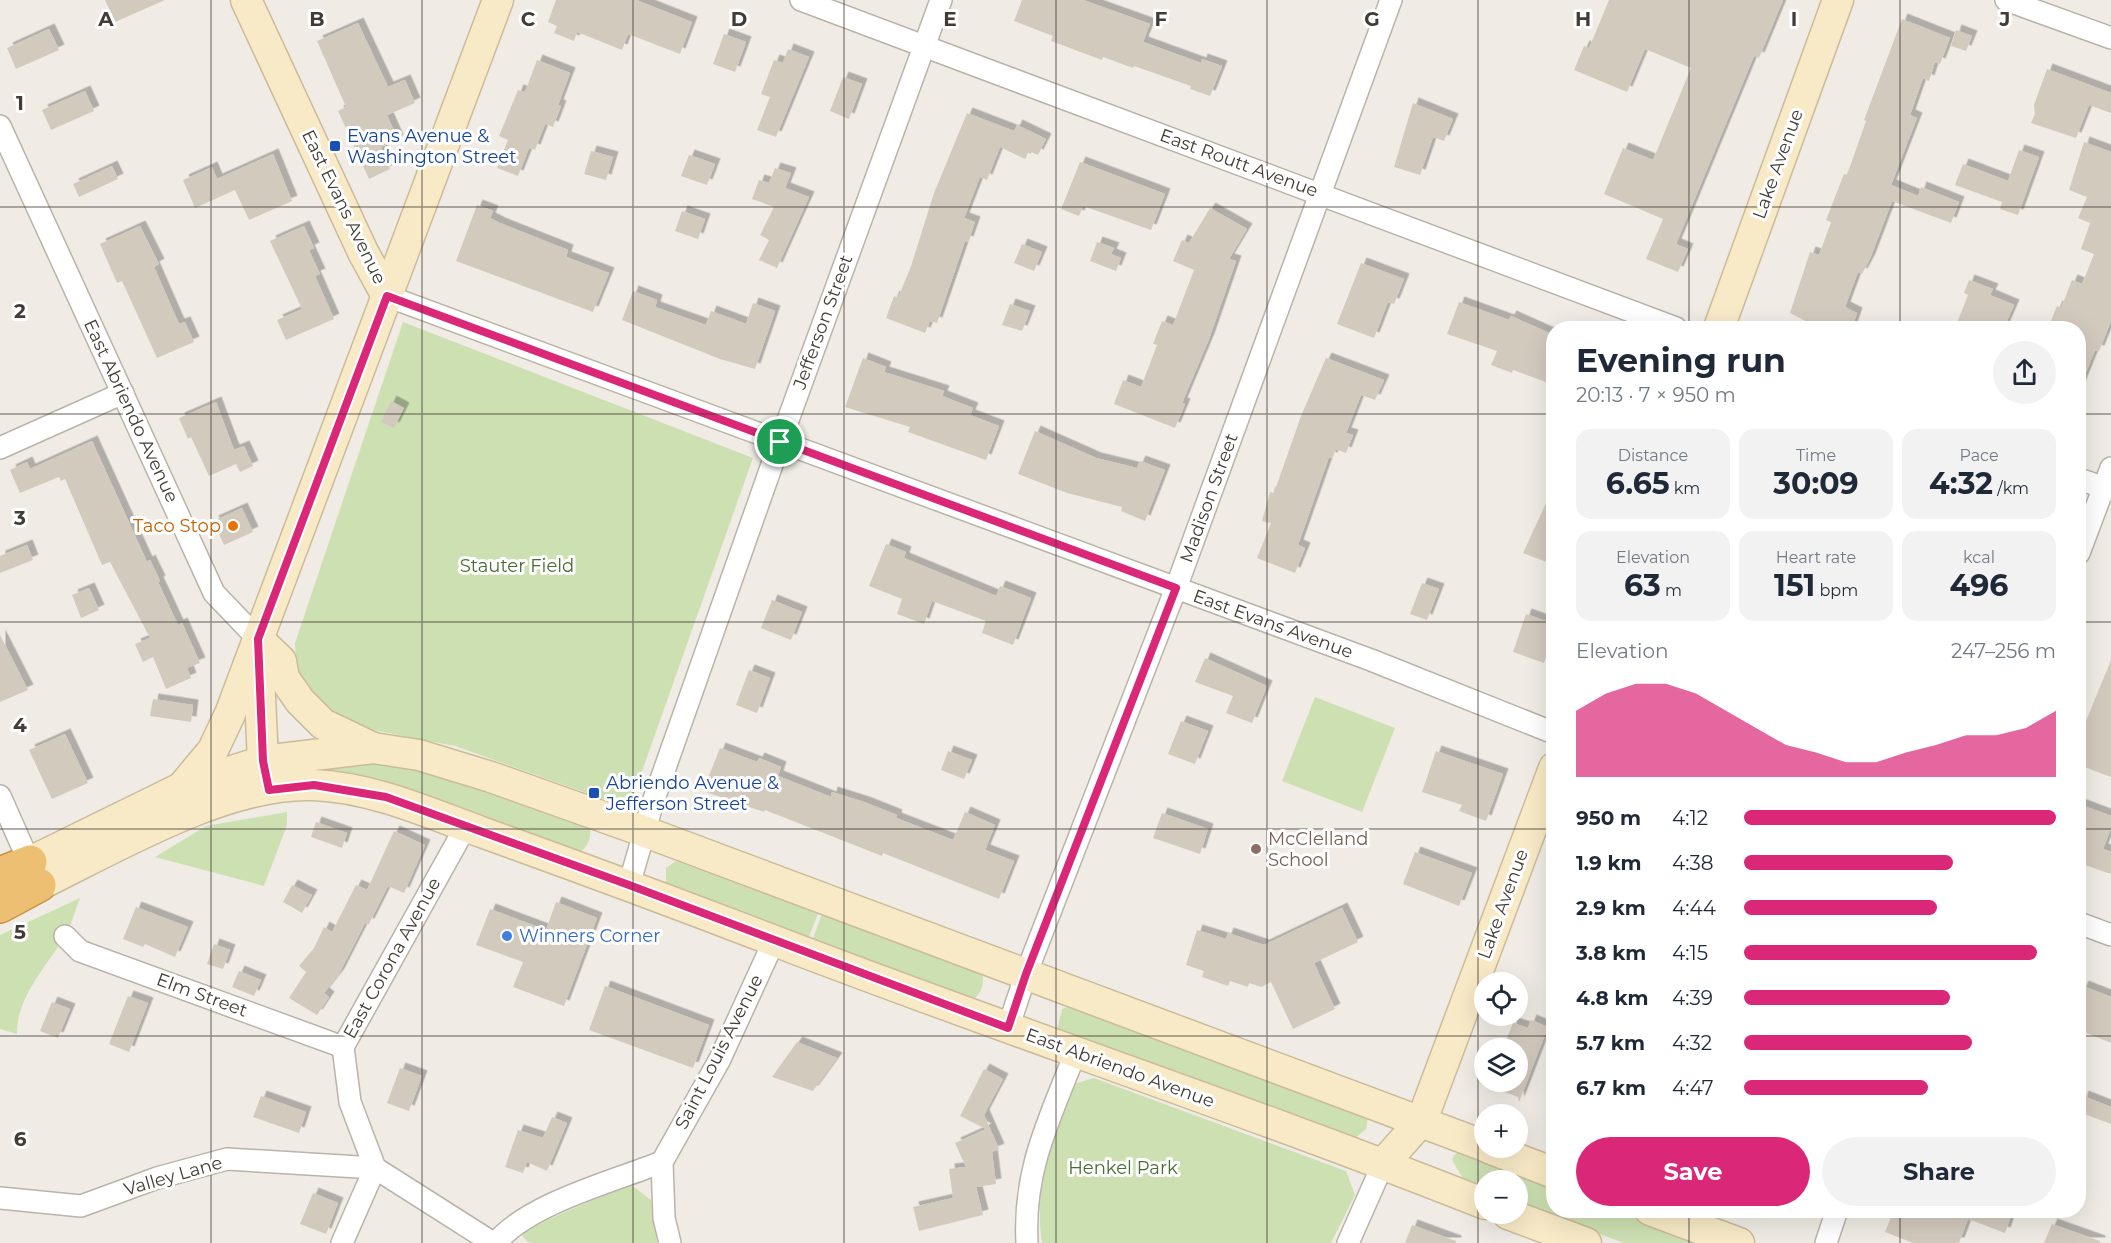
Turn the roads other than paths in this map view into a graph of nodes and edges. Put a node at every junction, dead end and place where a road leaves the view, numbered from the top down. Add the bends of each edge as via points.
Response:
1 (246, 0) edge
2 (498, 0) edge
3 (801, 0) edge
4 (941, 0) edge
5 (1391, 0) edge
6 (1838, 0) edge
7 (2006, 0) edge
8 (2111, 38) edge
9 (923, 46) junction
10 (0, 126) edge
11 (1321, 194) junction
12 (387, 296) junction
13 (1657, 321) edge
14 (1722, 321) edge
15 (123, 393) junction
16 (780, 442) junction
17 (0, 448) edge
18 (2111, 468) edge
19 (2086, 482) edge
20 (2107, 489) edge
21 (2086, 537) edge
22 (1176, 588) junction
23 (258, 639) junction
24 (1546, 730) edge
25 (373, 748) junction
26 (263, 761) junction
27 (183, 787) junction
28 (1546, 789) edge
29 (269, 790) junction
30 (0, 796) edge
31 (466, 826) junction
32 (643, 831) junction
33 (35, 873) junction
34 (629, 885) junction
35 (1, 897) edge
36 (2086, 926) edge
37 (2111, 935) edge
38 (65, 936) dead end
39 (774, 941) junction
40 (1026, 974) junction
41 (1008, 1028) junction
42 (343, 1047) junction
43 (1076, 1051) junction
44 (1422, 1120) junction
45 (1474, 1141) edge
46 (1515, 1158) edge
47 (662, 1162) junction
48 (1383, 1164) junction
49 (375, 1168) junction
50 (1546, 1170) edge
51 (0, 1198) edge
52 (1474, 1200) edge
53 (1672, 1218) edge
54 (1834, 1218) edge
55 (1528, 1222) edge
56 (1563, 1238) edge
57 (342, 1243) edge
58 (494, 1243) edge
59 (670, 1243) edge
60 (1025, 1243) edge
61 (1348, 1243) edge
62 (1586, 1243) edge
63 (1739, 1243) edge
64 (1826, 1243) edge

1 - 12 main road, East Evans Avenue
2 - 12 main road
3 - 9 street, East Routt Avenue
4 - 9 street, Jefferson Street
5 - 11 street, Madison Street
6 - 14 main road, Lake Avenue
7 - 8 street
9 - 11 street, East Routt Avenue
9 - 16 street, Jefferson Street
10 - 15 street, East Abriendo Avenue
11 - 13 street, East Routt Avenue
11 - 22 street, Madison Street
12 - 16 street, East Evans Avenue
12 - 23 main road
15 - 17 street
15 - 23 street, East Abriendo Avenue via 214,593
16 - 22 street, East Evans Avenue
16 - 32 street, Jefferson Street
18 - 20 street
19 - 20 street
20 - 21 street
22 - 24 street, East Evans Avenue
22 - 40 street, Madison Street
23 - 25 main road via 281,662 285,678 300,701 323,724
23 - 26 main road
23 - 27 main road via 213,750
25 - 26 main road
25 - 32 main road via 419,755 491,777
26 - 27 main road
26 - 29 main road
27 - 33 main road
28 - 44 main road, Lake Avenue
29 - 31 main road, East Abriendo Avenue via 314,785 386,797
29 - 33 main road, East Abriendo Avenue via 200,808
30 - 33 street
31 - 34 main road, East Abriendo Avenue
31 - 42 street, East Corona Avenue
32 - 34 street, Jefferson Street
32 - 40 main road
33 - 35 highway
34 - 39 main road, East Abriendo Avenue
36 - 37 street
38 - 42 street, Elm Street via 80,951
39 - 41 main road, East Abriendo Avenue
39 - 47 street, Saint Louis Avenue via 720,1059
40 - 41 street, Madison Street
40 - 44 main road
41 - 43 main road, East Abriendo Avenue
42 - 49 street, East Corona Avenue via 350,1102
43 - 48 main road, East Abriendo Avenue
43 - 60 street via 1039,1142 1027,1195
44 - 45 main road
44 - 48 main road, Lake Avenue
46 - 50 main road
47 - 58 street via 533,1212
47 - 59 street via 664,1218
48 - 52 main road, East Abriendo Avenue
48 - 61 street
49 - 51 street, Valley Lane via 227,1159 157,1178 81,1206
49 - 57 street
49 - 58 street
53 - 63 main road
54 - 64 street
55 - 56 main road
56 - 62 main road

